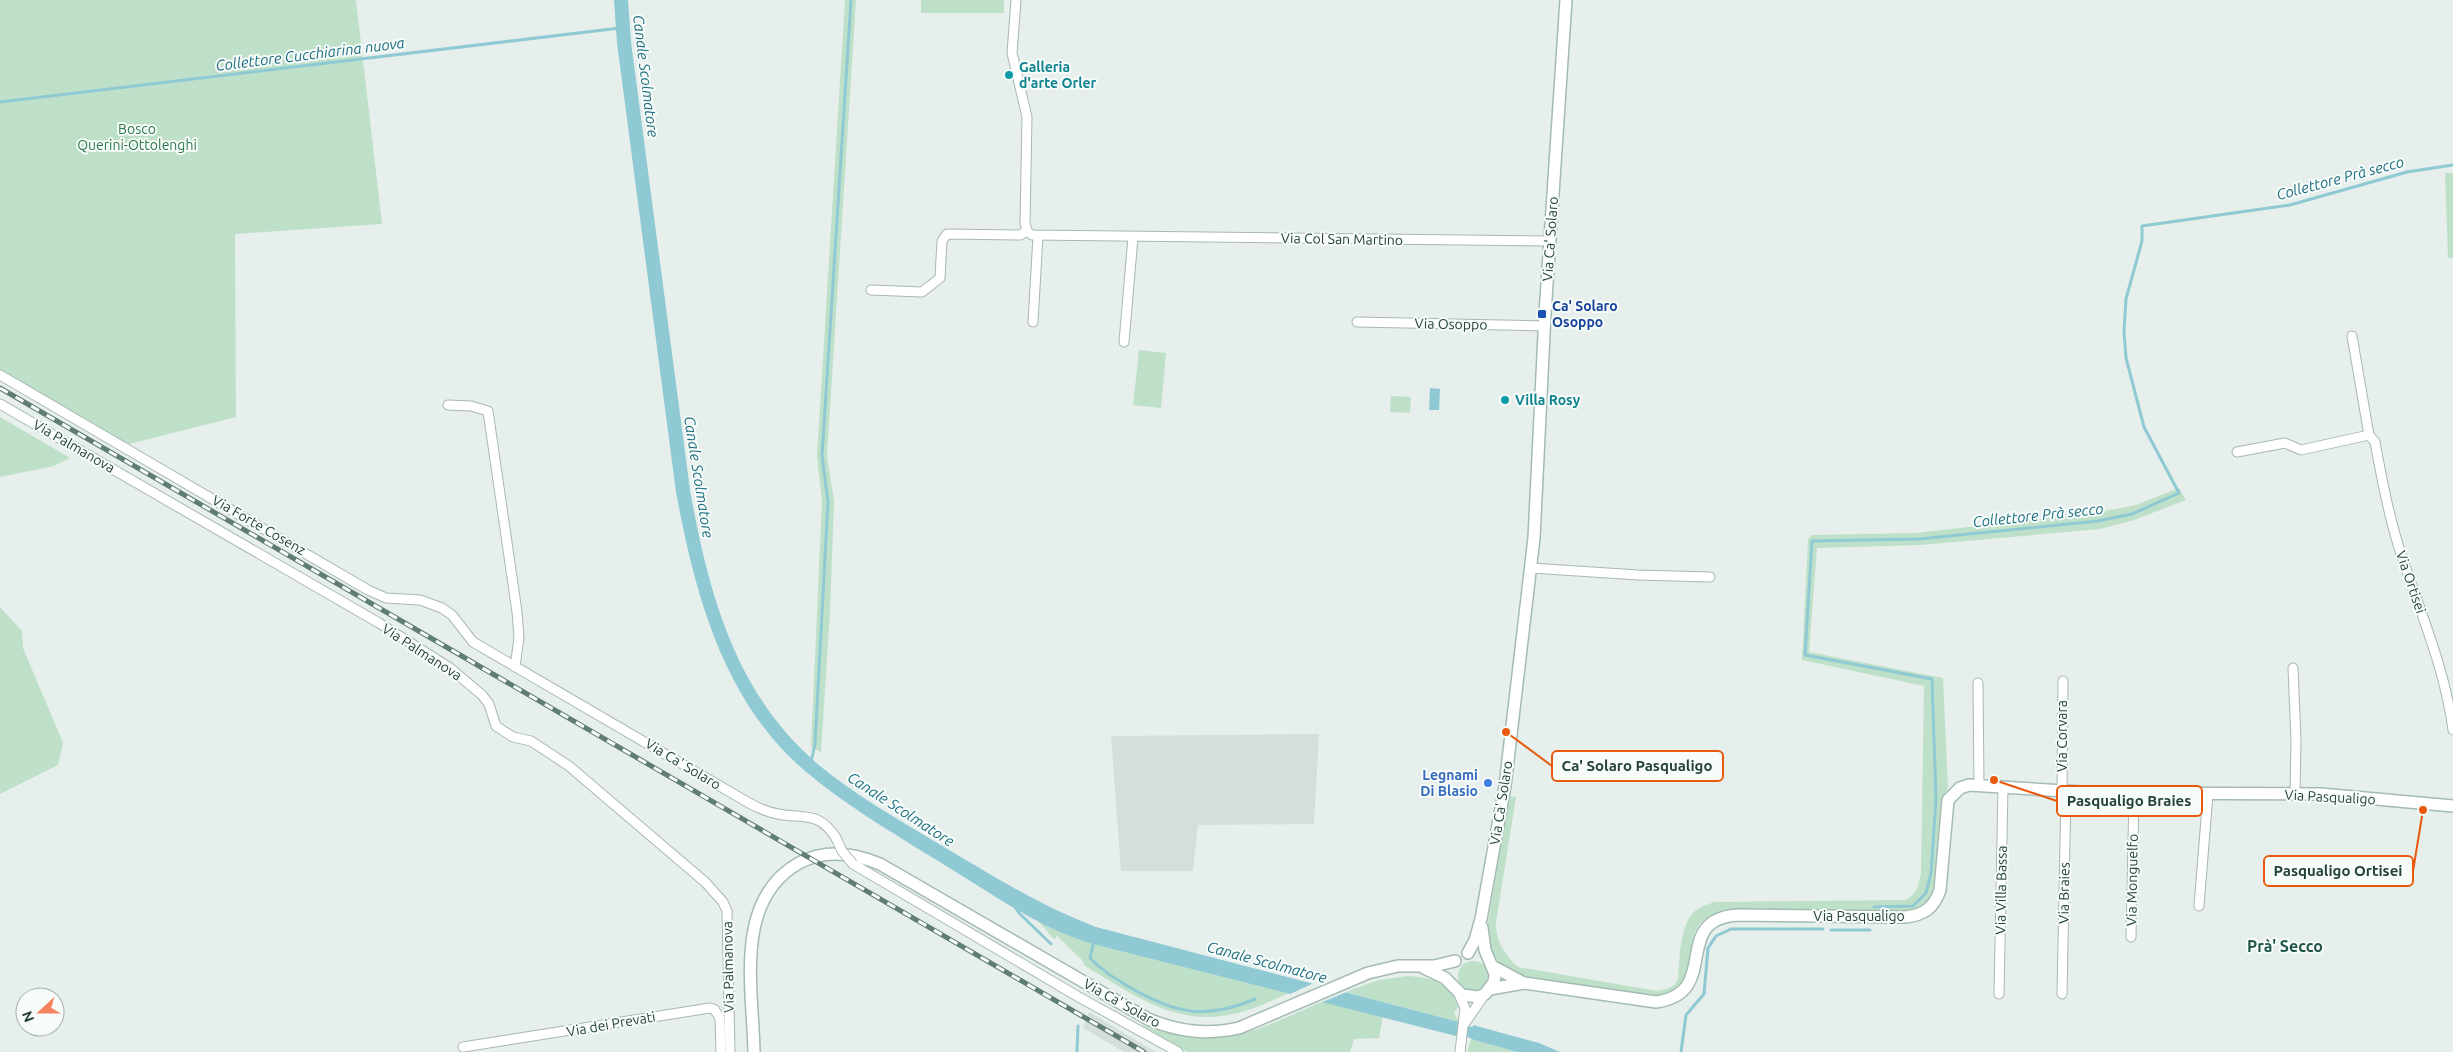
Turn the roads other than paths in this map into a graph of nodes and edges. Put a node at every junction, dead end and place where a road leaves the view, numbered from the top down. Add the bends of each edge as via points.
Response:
1 (1016, 0) edge
2 (1566, 0) edge
3 (1027, 231) junction
4 (1038, 236) junction
5 (1133, 237) junction
6 (1550, 241) junction
7 (872, 290) dead end
8 (1033, 322) dead end
9 (1357, 322) dead end
10 (1545, 326) junction
11 (2352, 336) dead end
12 (1124, 342) dead end
13 (0, 375) edge
14 (0, 404) edge
15 (448, 405) dead end
16 (2369, 435) junction
17 (2236, 452) dead end
18 (1531, 568) junction
19 (1710, 577) dead end
20 (515, 667) junction
21 (2293, 668) dead end
22 (2063, 681) dead end
23 (1978, 682) dead end
24 (2453, 730) edge
25 (1980, 785) junction
26 (2003, 786) junction
27 (2064, 791) junction
28 (2134, 794) junction
29 (2208, 794) junction
30 (2295, 794) junction
31 (2453, 806) edge
32 (2199, 906) dead end
33 (1481, 919) junction
34 (2131, 937) dead end
35 (1468, 953) junction
36 (1455, 961) junction
37 (1491, 963) junction
38 (1419, 967) junction
39 (1524, 983) junction
40 (1455, 988) junction
41 (1488, 992) junction
42 (1999, 994) dead end
43 (2062, 994) dead end
44 (1465, 1023) junction
45 (463, 1047) dead end
46 (721, 1052) edge
47 (730, 1052) edge
48 (754, 1052) edge
49 (1178, 1052) edge
50 (1460, 1052) edge

1 - 3 street via 1012,53 1027,110
2 - 6 street, Via Ca' Solaro
3 - 4 street, Via Col San Martino
3 - 7 street via 1020,235 947,234 942,241 940,278 922,292
4 - 5 street, Via Col San Martino
4 - 8 street
5 - 6 street, Via Col San Martino
5 - 12 street
6 - 10 street, Via Ca' Solaro
9 - 10 street, Via Osoppo
10 - 18 street, Via Ca' Solaro
11 - 16 street, Via Ortisei
13 - 20 street, Via Forte Cosenz via 368,590 386,598 420,600 442,608 452,614 473,642
14 - 47 street, Via Palmanova via 213,526 450,668 482,695 489,704 496,726 513,737 531,741 570,766 705,882 727,911
15 - 20 street via 488,411 517,612 519,638
16 - 17 street via 2301,450 2285,443
16 - 24 street, Via Ortisei via 2375,442 2393,528 2442,671
18 - 19 street
18 - 33 street, Via Ca' Solaro via 1508,767
20 - 49 street, Via Ca' Solaro, bridge via 749,803 780,815 810,816 830,828 853,864
21 - 30 street
22 - 27 street, Via Corvara
23 - 25 street
25 - 26 street, Via Pasqualigo
25 - 39 street, Via Pasqualigo via 1960,788 1948,800 1940,890 1936,900 1923,913 1905,917 1738,915 1719,918 1701,934 1688,987 1664,1001
26 - 27 street, Via Pasqualigo
26 - 42 street, Via Villa Bassa
27 - 28 street, Via Pasqualigo
27 - 43 street, Via Braies
28 - 29 street, Via Pasqualigo
28 - 34 street, Via Monguelfo
29 - 30 street, Via Pasqualigo
29 - 32 street
30 - 31 street, Via Pasqualigo
33 - 35 street, Via Ca' Solaro
33 - 37 street, Via Ca' Solaro via 1482,939
35 - 36 street, Via Ca' Solaro
35 - 37 street via 1476,953
36 - 38 street, Via Ca' Solaro
36 - 40 street, Via Ca' Solaro via 1451,976
37 - 39 street, Via Pasqualigo
37 - 41 street, Via Ca' Solaro via 1494,982
38 - 40 street, Via Ca' Solaro via 1434,972
38 - 48 street, Via Ca' Solaro via 1383,968 1228,1031 1191,1032 1164,1026 1107,996 895,872 855,856 831,854 804,861 788,870 776,881 760,906 753,935
39 - 41 street, Via Pasqualigo
40 - 41 street, Via Ca' Solaro via 1470,997
40 - 44 street, Via Ca' Solaro via 1464,1002
41 - 44 street, Via Ca' Solaro
44 - 50 street, Via Ca' Solaro
45 - 46 street, Via dei Prevati via 710,1008 720,1018

